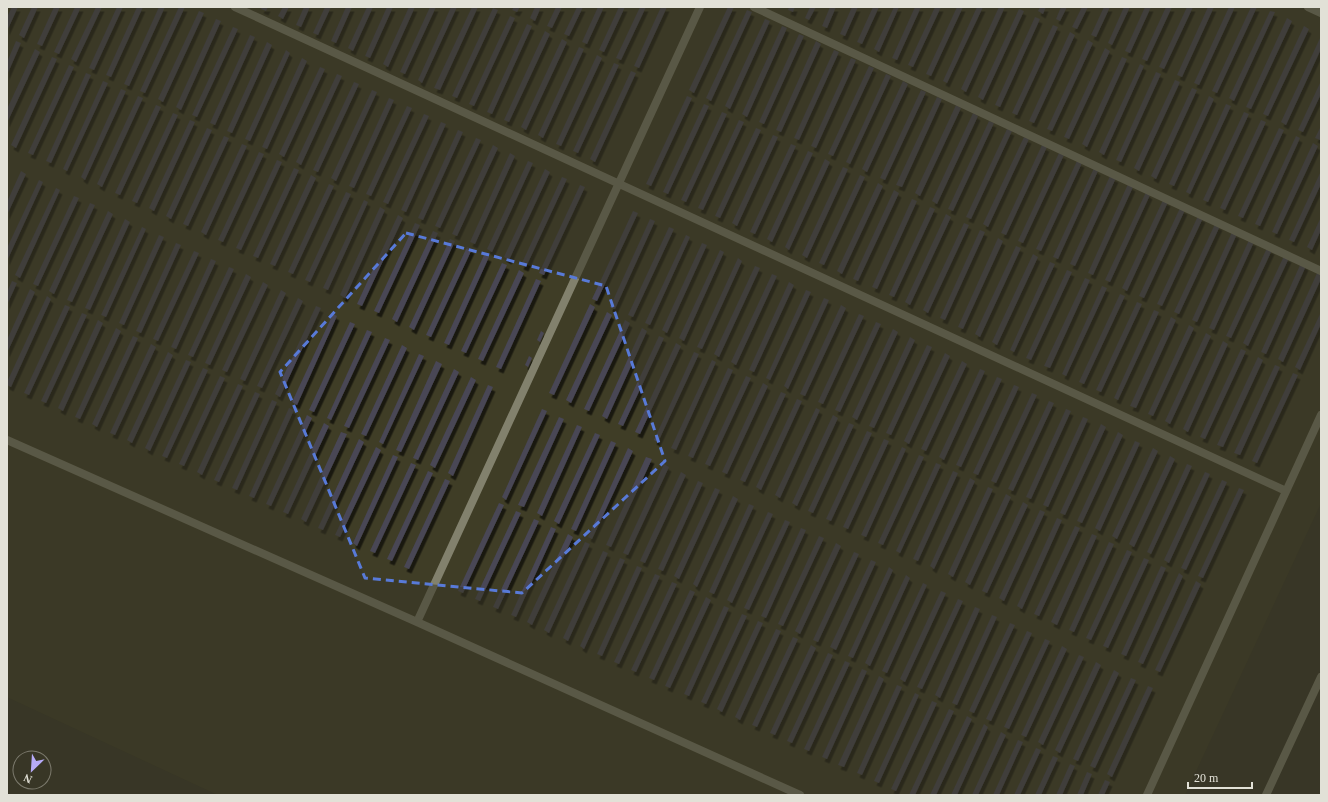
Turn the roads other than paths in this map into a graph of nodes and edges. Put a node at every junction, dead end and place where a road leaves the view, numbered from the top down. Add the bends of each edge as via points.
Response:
1 (235, 7) edge
2 (700, 7) edge
3 (754, 7) edge
4 (1308, 7) edge
5 (1321, 13) edge
6 (619, 184) junction
7 (1321, 271) edge
8 (1321, 415) edge
9 (7, 440) edge
10 (1286, 491) junction
11 (417, 622) junction
12 (1321, 677) edge
13 (800, 795) edge
14 (1147, 795) edge
15 (1266, 795) edge

1 - 6 street
2 - 6 street
3 - 7 street
4 - 5 street
6 - 10 street
6 - 11 street
8 - 10 street
9 - 11 street
10 - 14 street
11 - 13 street
12 - 15 street

